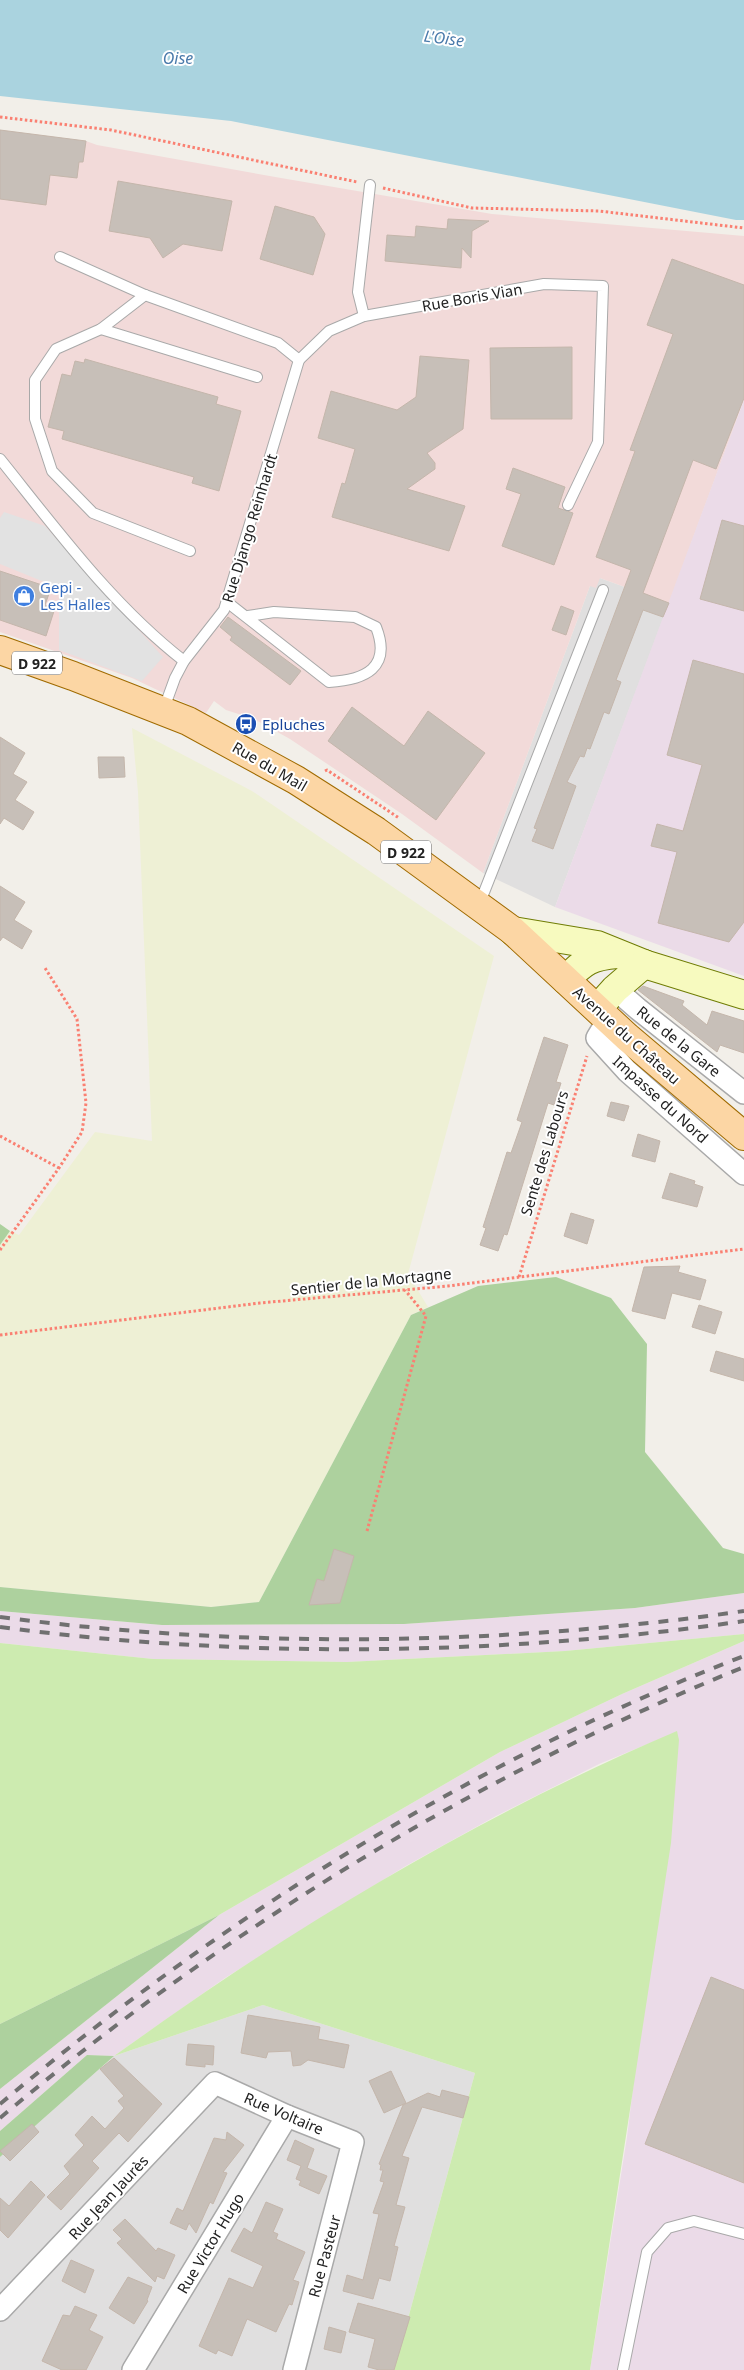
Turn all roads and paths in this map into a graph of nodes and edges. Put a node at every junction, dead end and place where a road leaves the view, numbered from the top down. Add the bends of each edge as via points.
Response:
1 (370, 185) dead end
2 (60, 256) dead end
3 (145, 295) junction
4 (364, 316) junction
5 (101, 329) junction
6 (299, 360) junction
7 (257, 377) dead end
8 (0, 459) edge
9 (568, 505) dead end
10 (190, 551) dead end
11 (603, 590) dead end
12 (227, 602) junction
13 (248, 616) junction
14 (0, 650) edge
15 (184, 661) junction
16 (163, 712) junction
17 (479, 905) junction
18 (513, 931) junction
19 (617, 954) junction
20 (644, 964) junction
21 (45, 968) dead end
22 (566, 980) junction
23 (744, 995) edge
24 (605, 1013) junction
25 (744, 1093) edge
26 (0, 1136) edge
27 (744, 1136) edge
28 (59, 1168) junction
29 (744, 1174) edge
30 (744, 1249) edge
31 (0, 1250) edge
32 (519, 1277) junction
33 (405, 1290) junction
34 (0, 1335) edge
35 (368, 1531) dead end
36 (215, 2083) joint
37 (288, 2116) junction
38 (353, 2142) joint
39 (744, 2234) edge
40 (0, 2310) edge
41 (133, 2370) edge
42 (294, 2370) edge
43 (622, 2370) edge

1 - 4 lane via 358,292
2 - 3 lane
3 - 5 lane
3 - 6 lane via 278,343
4 - 6 lane, Rue Boris Vian via 329,331
4 - 9 lane, Rue Boris Vian via 544,284 603,286 598,442
5 - 7 lane
5 - 10 lane via 56,349 35,380 35,419 52,471 93,513
6 - 12 lane, Rue Django Reinhardt
8 - 15 lane via 88,570 156,639
11 - 17 lane
12 - 13 lane
12 - 15 lane, Rue Django Reinhardt
13 - 13 lane via 329,682 347,681 367,674 379,661 381,641 376,627 355,618 274,612
14 - 16 main road, Rue du Mail / D 922
15 - 16 lane, Rue Django Reinhardt
16 - 17 main road, Rue du Mail / D 922 via 188,721 296,780 376,830
17 - 18 main road, Rue du Mail / D 922
18 - 19 street via 597,945
18 - 22 main road, Avenue du Château / D 922
19 - 20 street
19 - 22 street via 591,958 579,965
20 - 23 street
20 - 24 street
21 - 28 path via 77,1019 86,1103 82,1132
22 - 24 main road, Avenue du Château / D 922
24 - 25 street, Rue de la Gare via 638,1009
24 - 27 main road, Avenue du Château / D 922
24 - 29 street, Impasse du Nord via 627,1071
24 - 32 path, Sente des Labours via 584,1062
26 - 28 path
28 - 31 path
30 - 32 path, Sentier de la Mortagne
32 - 33 path, Sentier de la Mortagne
33 - 34 path, Sentier de la Mortagne via 260,1303
33 - 35 path via 426,1316
36 - 37 street, Rue Voltaire
36 - 40 street, Rue Jean Jaurès
37 - 38 street, Rue Voltaire
37 - 41 street, Rue Victor Hugo
38 - 42 street, Rue Pasteur
39 - 43 lane via 694,2221 668,2228 647,2252

